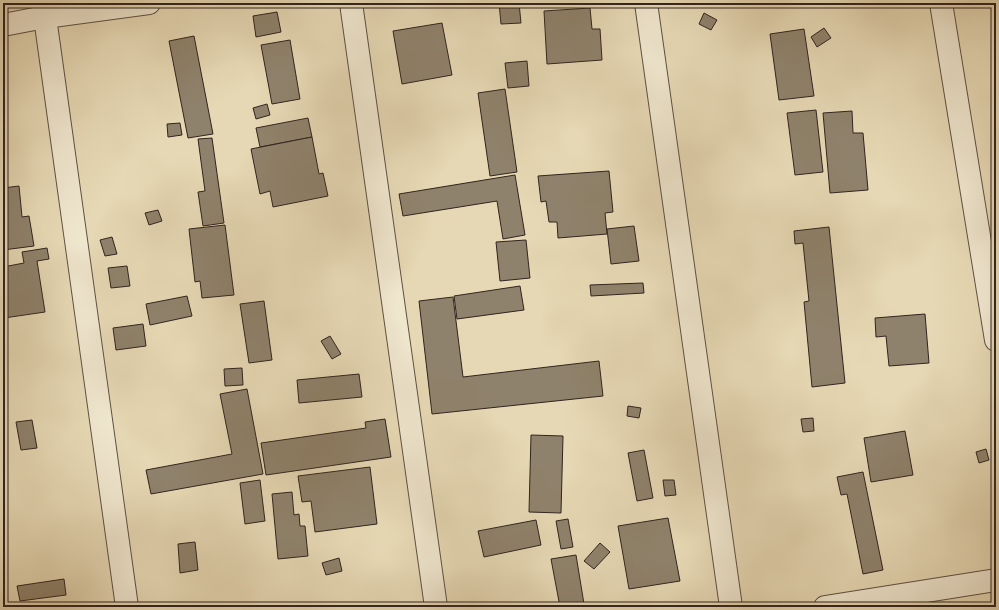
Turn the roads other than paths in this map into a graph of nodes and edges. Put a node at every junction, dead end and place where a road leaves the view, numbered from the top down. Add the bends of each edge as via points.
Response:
1 (149, 3) edge
2 (351, 3) edge
3 (646, 3) edge
4 (941, 3) edge
5 (44, 10) edge
6 (3, 25) edge
7 (996, 340) edge
8 (996, 580) edge
9 (127, 607) edge
10 (436, 607) edge
11 (731, 607) edge
12 (826, 607) edge

1 - 5 street
2 - 10 street
3 - 11 street
4 - 7 street
5 - 6 street
5 - 9 street
8 - 12 street

